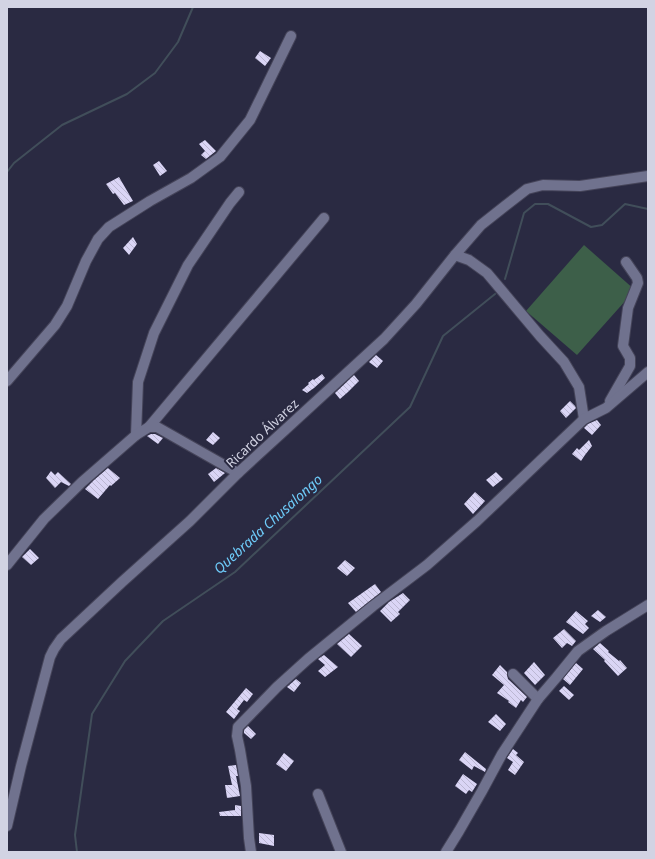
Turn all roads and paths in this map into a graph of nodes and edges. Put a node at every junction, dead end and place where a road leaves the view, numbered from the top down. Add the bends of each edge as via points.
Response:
1 (291, 36) dead end
2 (648, 176) edge
3 (239, 192) dead end
4 (324, 218) dead end
5 (455, 255) junction
6 (626, 262) dead end
7 (648, 372) edge
8 (7, 381) edge
9 (606, 408) junction
10 (584, 419) junction
11 (149, 427) junction
12 (136, 435) junction
13 (238, 473) junction
14 (7, 565) edge
15 (648, 605) edge
16 (513, 674) dead end
17 (538, 699) junction
18 (318, 794) dead end
19 (7, 826) edge
20 (251, 852) edge
21 (341, 852) edge
22 (446, 852) edge

1 - 8 street via 250,120 220,157 191,178 109,227 95,244 67,306
2 - 5 street, Ricardo Álvarez via 580,186 543,185 527,189 481,226
3 - 12 street via 188,265 154,332 138,382
4 - 11 street
5 - 10 street via 469,260 487,273 564,362 579,387
5 - 13 street, Ricardo Álvarez via 416,304 384,338
6 - 9 street via 638,283 628,308 623,346 630,358 630,366
7 - 9 street
9 - 10 street
10 - 20 street via 477,521 427,565 308,659 238,727
11 - 12 street
11 - 13 street via 156,427
12 - 14 street via 44,519
13 - 19 street, Ricardo Álvarez via 54,649
15 - 17 street via 578,651
16 - 17 street
17 - 22 street via 502,754
18 - 21 street

